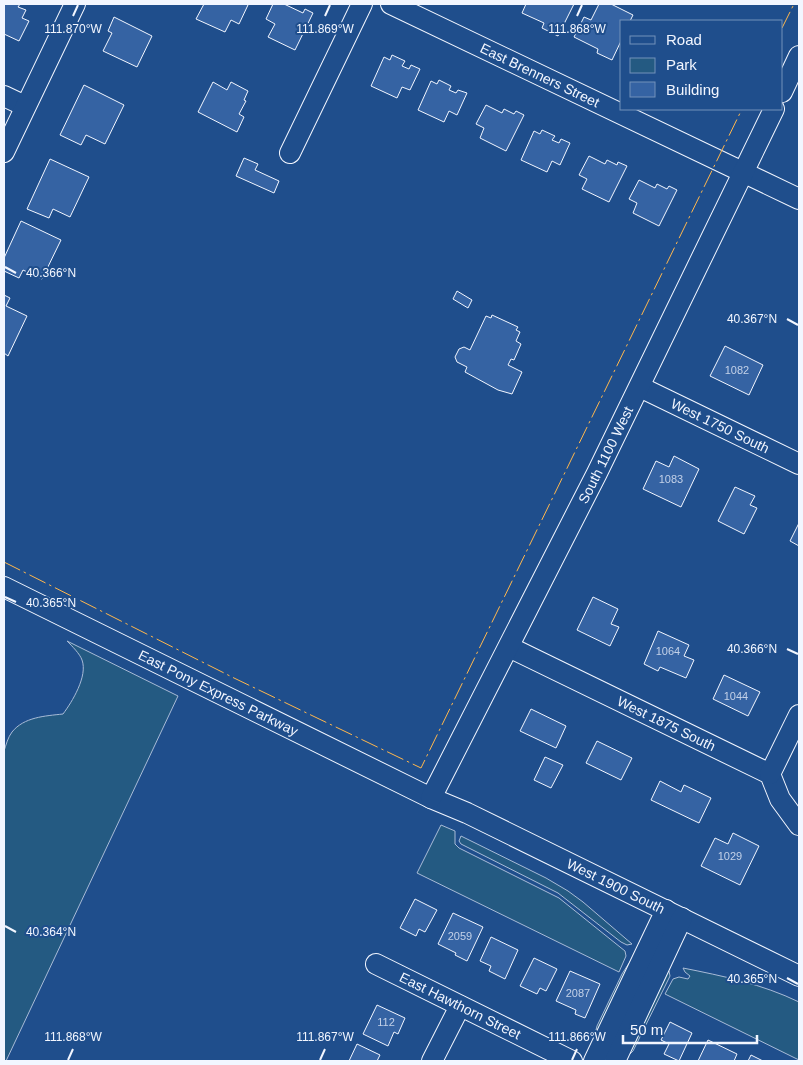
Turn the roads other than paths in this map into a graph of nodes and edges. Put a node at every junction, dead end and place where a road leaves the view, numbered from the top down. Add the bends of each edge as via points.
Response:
1 (75, 4) edge
2 (362, 4) edge
3 (391, 4) edge
4 (799, 56) edge
5 (783, 90) edge
6 (4, 96) edge
7 (25, 106) junction
8 (774, 110) edge
9 (4, 152) edge
10 (290, 153) dead end
11 (743, 172) junction
12 (799, 200) edge
13 (640, 387) junction
14 (799, 464) edge
15 (4, 587) edge
16 (509, 647) junction
17 (799, 715) edge
18 (770, 774) junction
19 (432, 798) junction
20 (799, 825) edge
21 (674, 914) junction
22 (376, 964) dead end
23 (799, 976) edge
24 (460, 1006) junction
25 (432, 1061) edge
26 (572, 1061) edge
27 (594, 1061) edge
28 (615, 1061) edge

1 - 7 street
2 - 10 street
3 - 11 street, East Brenners Street
4 - 5 street
6 - 7 street
7 - 9 street
8 - 11 street, South 1100 West
11 - 12 street, East Brenners Street
11 - 13 street, South 1100 West
13 - 14 street, West 1750 South
13 - 16 street, South 1100 West
15 - 19 street, East Pony Express Parkway
16 - 18 street, West 1875 South
16 - 19 street, South 1100 West
17 - 18 street
18 - 20 street via 780,799
19 - 21 street, West 1900 South
21 - 23 street, West 1900 South
21 - 27 street
21 - 28 street
22 - 24 street, East Hawthorn Street
24 - 25 street
24 - 26 street, East Hawthorn Street

